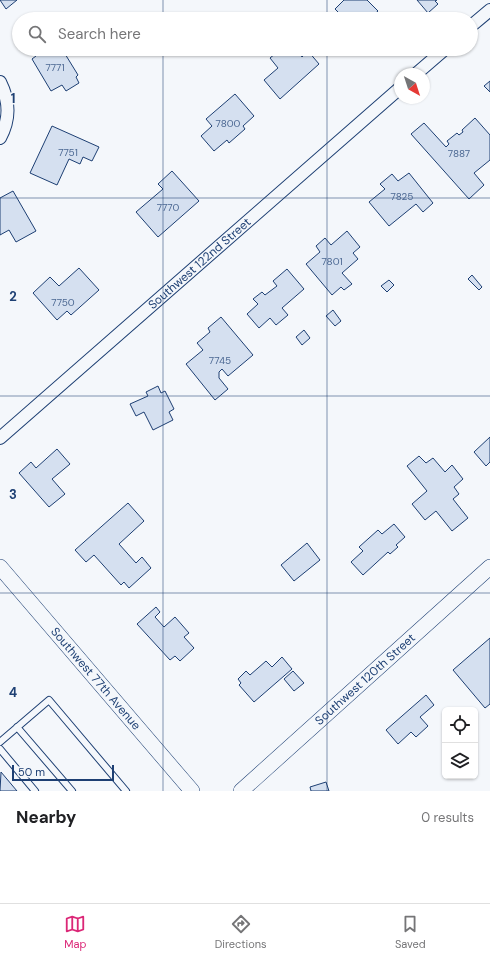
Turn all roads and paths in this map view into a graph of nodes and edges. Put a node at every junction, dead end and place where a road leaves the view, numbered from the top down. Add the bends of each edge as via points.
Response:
1 (490, 10) edge
2 (478, 20) edge
3 (437, 56) edge
4 (423, 68) edge
5 (0, 82) edge
6 (394, 93) edge
7 (0, 138) edge
8 (0, 438) edge
9 (0, 567) edge
10 (490, 567) edge
11 (17, 727) junction
12 (0, 742) edge
13 (0, 749) edge
14 (35, 791) edge
15 (72, 791) edge
16 (126, 791) edge
17 (192, 791) edge
18 (240, 791) edge

1 - 2 street
3 - 4 street
5 - 7 street via 9,114
6 - 8 street, Southwest 122nd Street
9 - 17 street, Southwest 77th Avenue
10 - 18 street, Southwest 120th Street
11 - 12 lane
11 - 15 lane
11 - 16 lane via 49,700
13 - 14 lane

